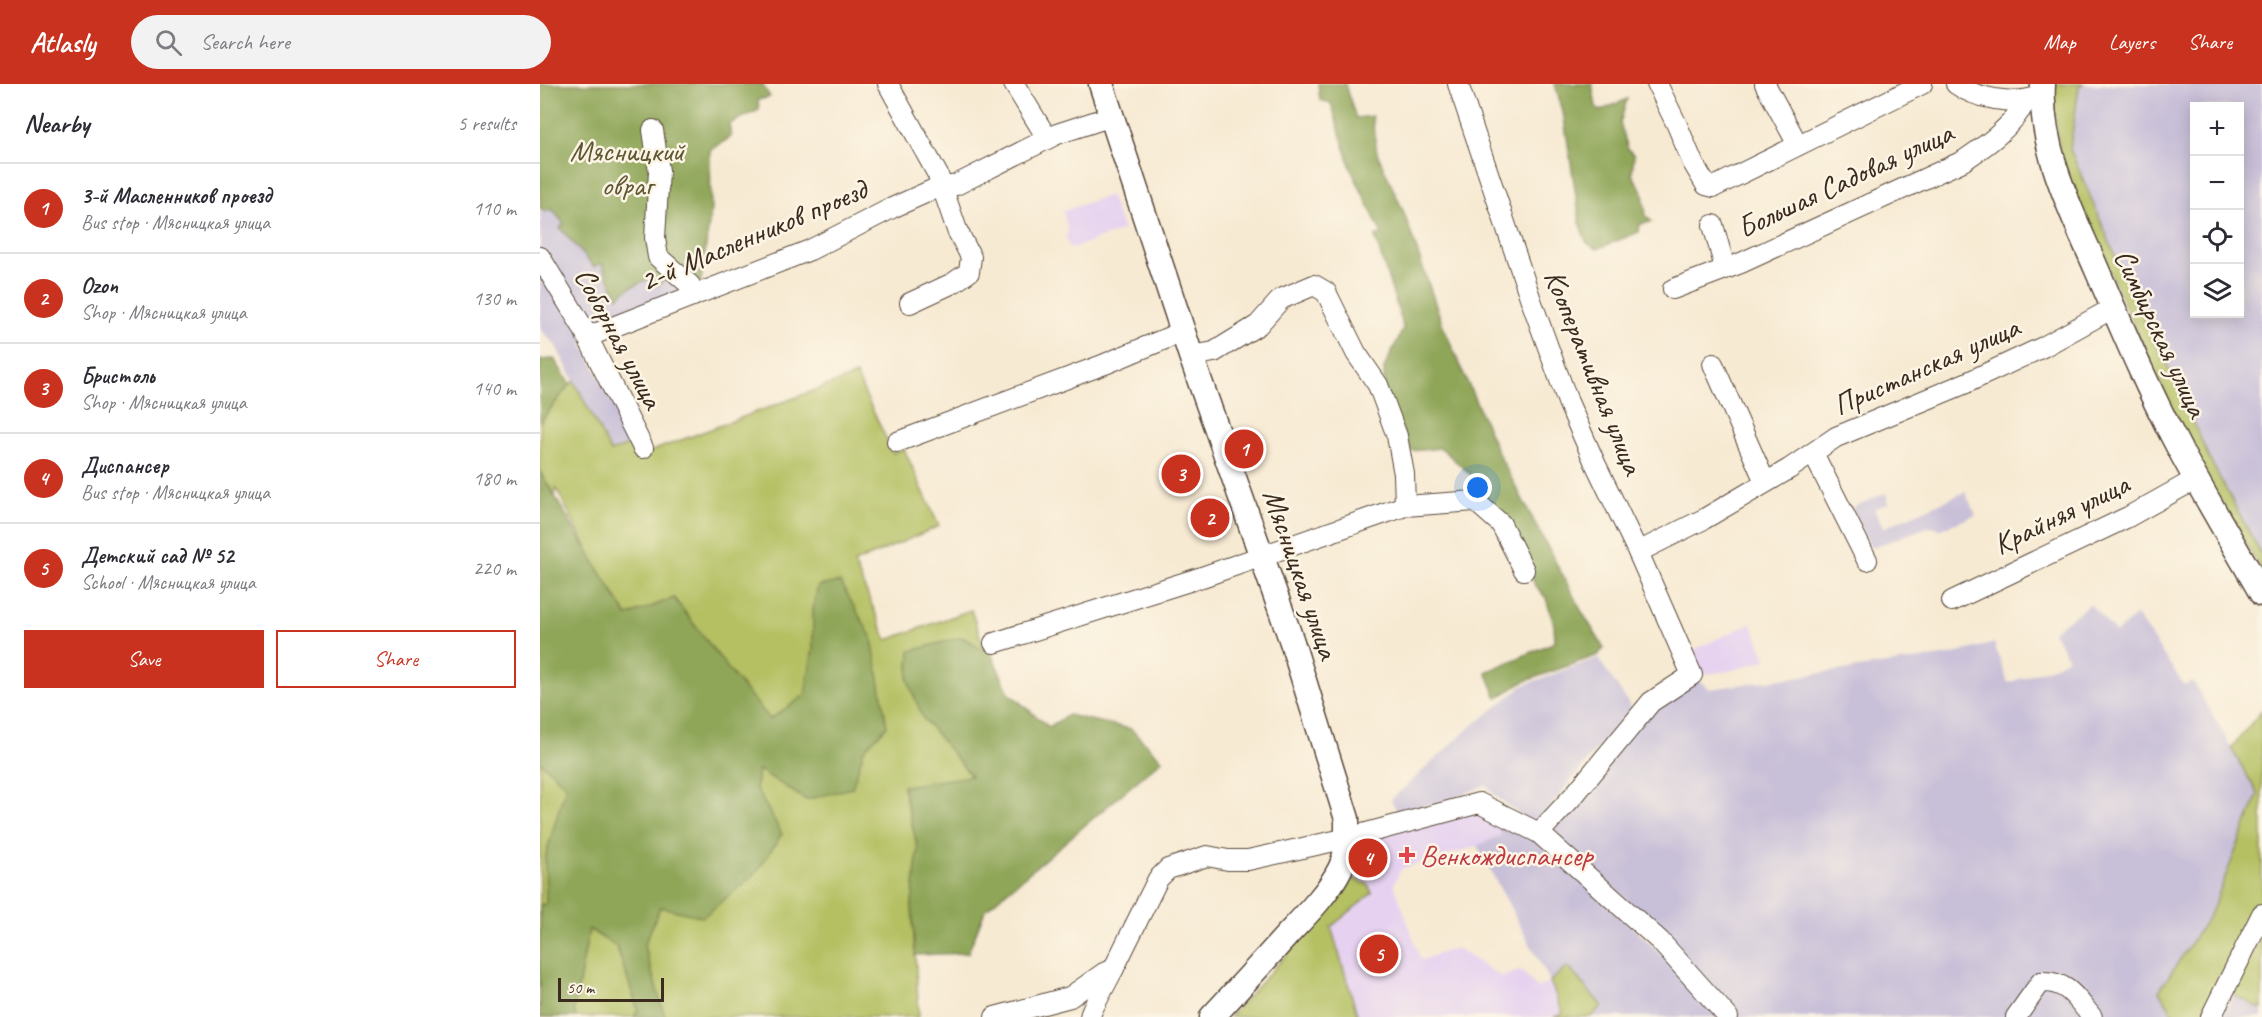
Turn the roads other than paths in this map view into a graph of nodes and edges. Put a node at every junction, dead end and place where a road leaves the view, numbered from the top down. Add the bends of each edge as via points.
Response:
1 (888, 84) edge
2 (1014, 84) edge
3 (1101, 84) edge
4 (1458, 84) edge
5 (1657, 84) edge
6 (1765, 84) edge
7 (1922, 84) edge
8 (1956, 84) edge
9 (2037, 94) edge
10 (1112, 116) junction
11 (653, 130) dead end
12 (1047, 138) junction
13 (1798, 145) junction
14 (942, 188) junction
15 (1713, 225) dead end
16 (540, 257) edge
17 (1725, 268) junction
18 (1673, 290) dead end
19 (693, 296) junction
20 (910, 303) dead end
21 (2113, 308) junction
22 (1184, 332) junction
23 (587, 337) junction
24 (1191, 356) junction
25 (1713, 364) dead end
26 (897, 442) dead end
27 (643, 448) dead end
28 (1813, 453) junction
29 (2196, 479) junction
30 (1765, 482) junction
31 (1405, 506) junction
32 (1638, 552) junction
33 (1263, 557) junction
34 (1867, 560) dead end
35 (1524, 570) dead end
36 (2262, 594) edge
37 (1952, 601) dead end
38 (994, 643) dead end
39 (1539, 833) junction
40 (1348, 838) junction
41 (2262, 914) edge
42 (1113, 970) junction
43 (995, 1017) edge
44 (1090, 1017) edge
45 (1212, 1017) edge
46 (1728, 1017) edge
47 (2016, 1017) edge
48 (2092, 1017) edge
49 (2211, 1017) edge

1 - 14 street
2 - 12 street
3 - 10 main road, Мясницкая улица
4 - 32 street, Кооперативная улица via 1568,402
5 - 13 street, Большая Садовая улица via 1706,185 1714,187
6 - 13 street
7 - 13 street, Большая Садовая улица
8 - 9 street via 1990,98
9 - 17 street, Большая Садовая улица via 1989,143 1963,161
9 - 21 main road, Симбирская улица via 2067,201
10 - 12 street, 2-й Масленников проезд
10 - 22 main road, Мясницкая улица
11 - 19 street via 659,171 655,238 658,257 690,285
12 - 14 street, 2-й Масленников проезд via 956,185
14 - 19 street, 2-й Масленников проезд via 892,208 810,250
14 - 20 street via 972,257 969,272
15 - 17 street
16 - 23 street, Соборная улица
17 - 18 street, Большая Садовая улица
19 - 23 street, 2-й Масленников проезд
21 - 28 street, Пристанская улица via 2043,347 1836,437
21 - 29 main road, Симбирская улица
22 - 24 main road, Мясницкая улица
22 - 26 street
23 - 27 street, Соборная улица
24 - 31 street via 1214,352 1258,325 1281,299 1314,285 1326,292 1356,353 1378,385 1397,436
24 - 33 main road, Мясницкая улица
25 - 30 street
28 - 30 street, Пристанская улица
28 - 34 street
29 - 36 main road, Симбирская улица
29 - 37 street, Крайняя улица via 2128,517
30 - 32 street, Пристанская улица
31 - 33 street
31 - 35 street via 1475,501 1501,524
32 - 39 street, Кооперативная улица via 1692,675 1651,702
33 - 38 street
33 - 40 main road, Мясницкая улица via 1340,791
39 - 40 street via 1479,803
39 - 46 street via 1660,941
40 - 42 street via 1248,860 1207,856 1168,869 1158,879
40 - 45 main road, Мясницкая улица via 1343,862 1332,883
41 - 49 street
42 - 43 street via 1070,997
42 - 44 street
47 - 48 street via 2041,982 2055,981 2069,990

